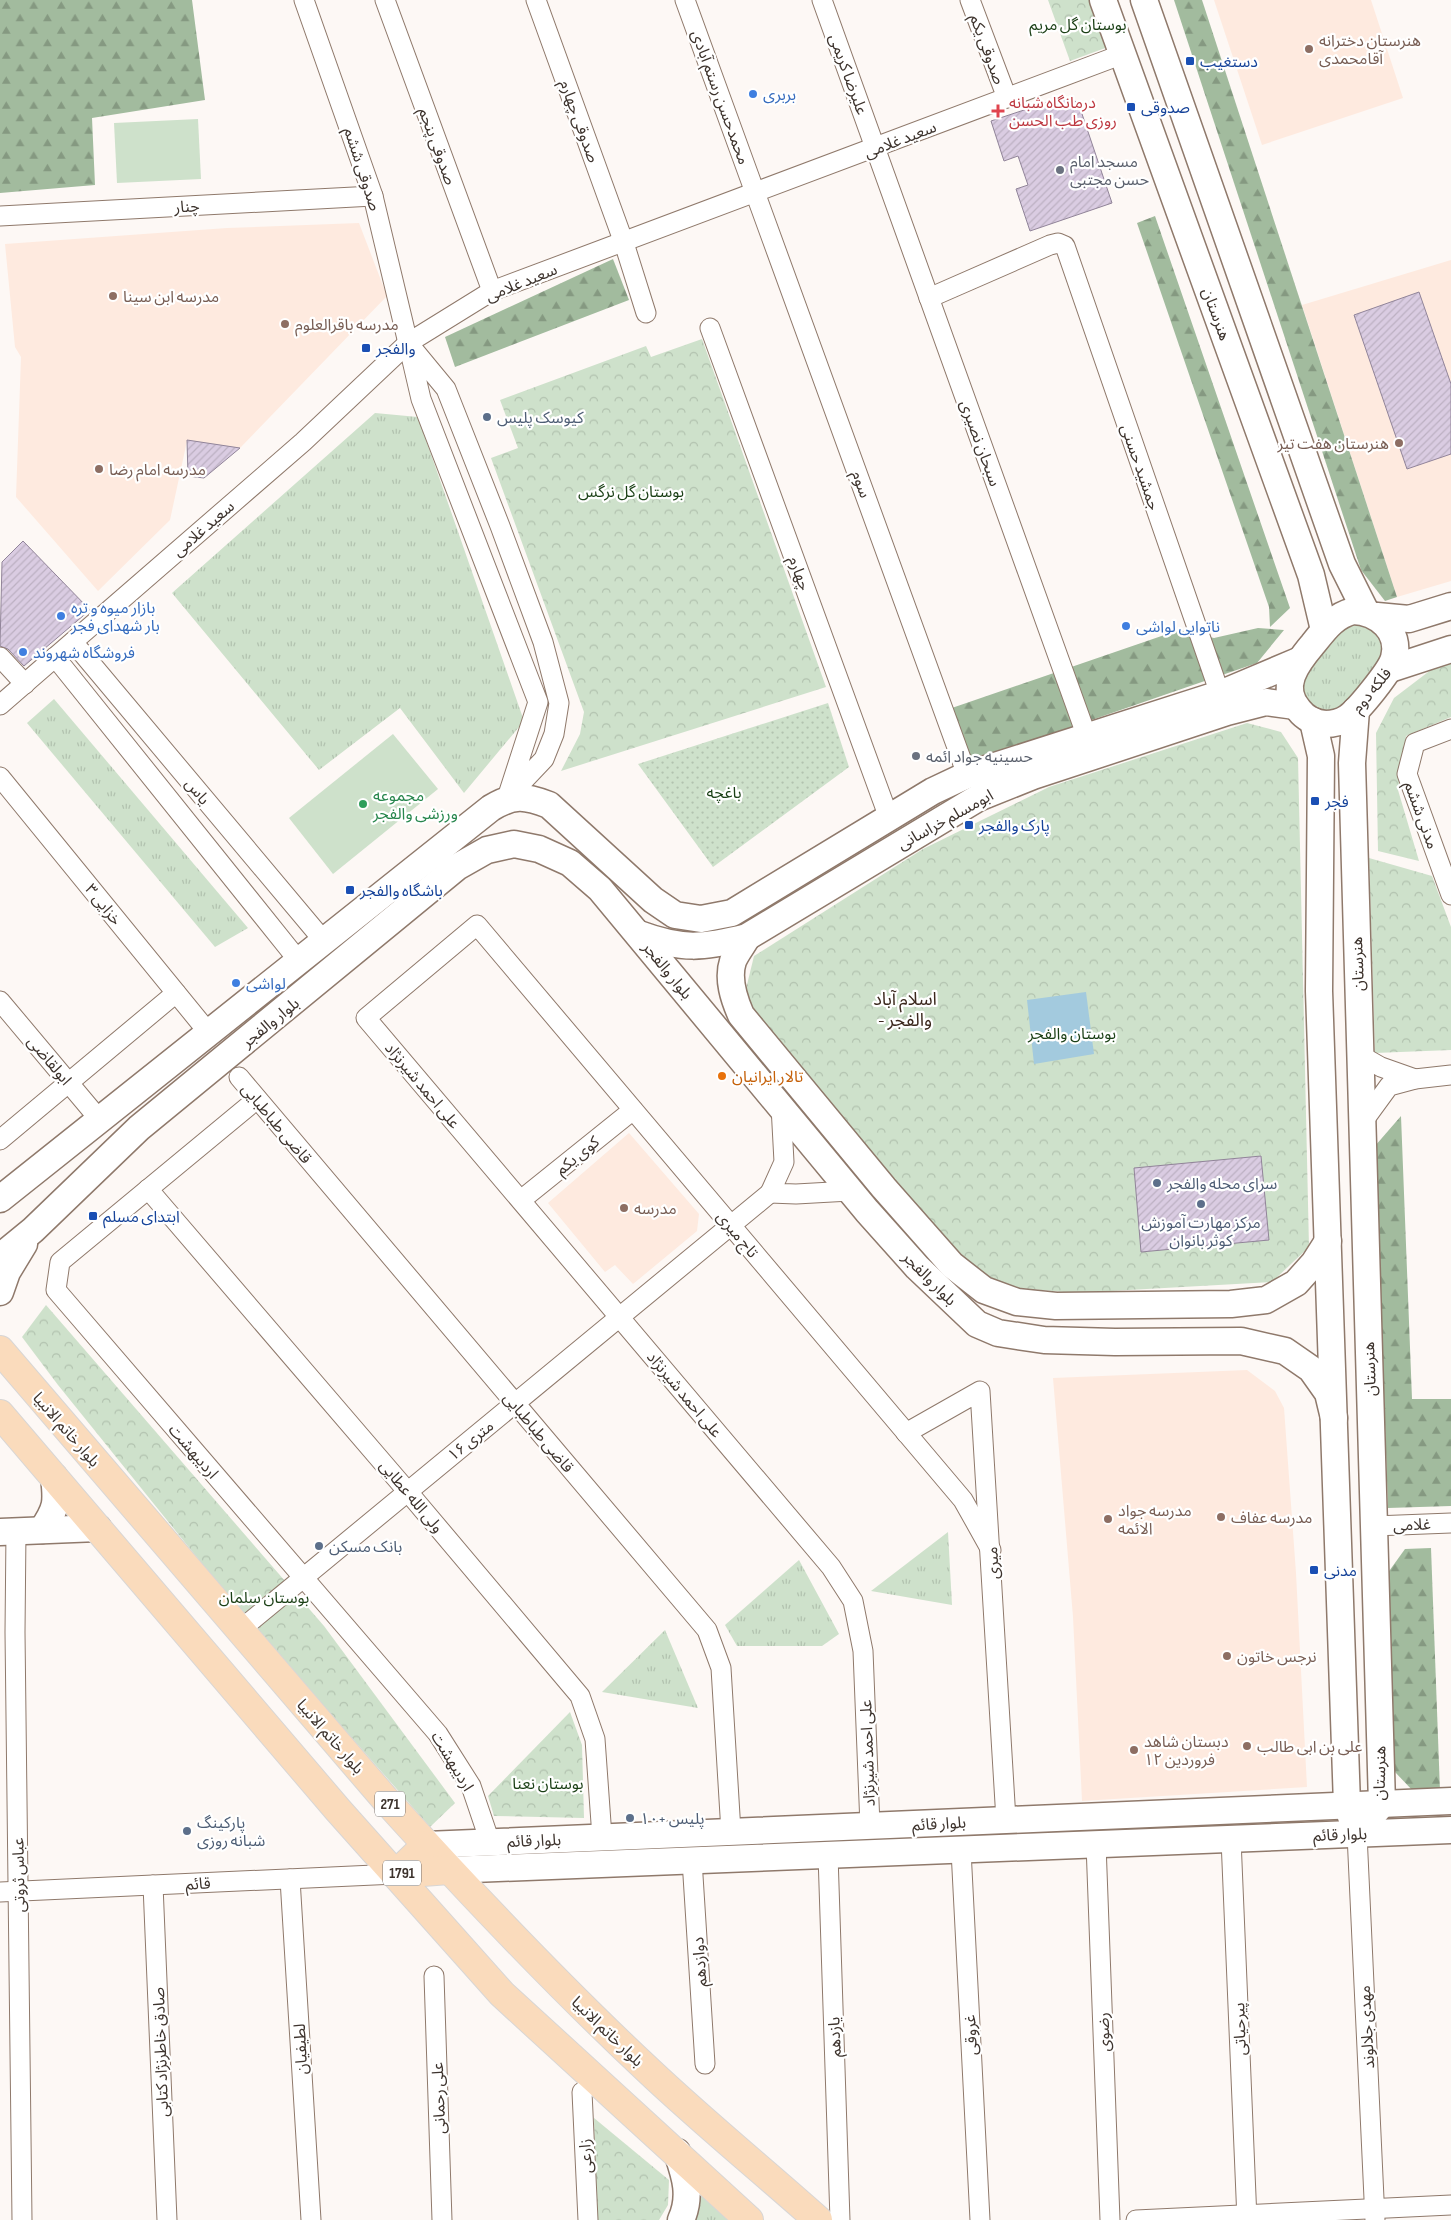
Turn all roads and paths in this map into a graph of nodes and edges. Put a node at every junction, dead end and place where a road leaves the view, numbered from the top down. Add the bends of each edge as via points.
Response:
1 (304, 0) edge
2 (385, 0) edge
3 (536, 0) edge
4 (685, 0) edge
5 (822, 0) edge
6 (970, 0) edge
7 (1103, 0) edge
8 (1144, 0) edge
9 (1159, 40) junction
10 (1124, 54) junction
11 (1007, 98) junction
12 (876, 148) junction
13 (756, 194) junction
14 (374, 196) junction
15 (0, 216) edge
16 (624, 243) junction
17 (492, 291) junction
18 (929, 298) junction
19 (646, 313) dead end
20 (710, 328) dead end
21 (408, 342) junction
22 (1451, 606) edge
23 (1371, 614) junction
24 (1324, 630) junction
25 (73, 642) junction
26 (1451, 649) edge
27 (0, 657) edge
28 (56, 657) junction
29 (1298, 662) junction
30 (1390, 669) junction
31 (25, 684) junction
32 (1220, 694) junction
33 (0, 705) edge
34 (1356, 710) junction
35 (1304, 714) junction
36 (1451, 728) edge
37 (1087, 737) junction
38 (967, 775) junction
39 (0, 777) edge
40 (507, 798) junction
41 (889, 818) junction
42 (1451, 895) edge
43 (477, 925) joint
44 (639, 934) junction
45 (747, 937) junction
46 (322, 940) junction
47 (298, 960) junction
48 (342, 963) junction
49 (317, 983) junction
50 (176, 993) junction
51 (0, 1001) edge
52 (208, 1032) junction
53 (1360, 1055) junction
54 (1451, 1074) edge
55 (238, 1077) dead end
56 (1415, 1078) junction
57 (69, 1082) junction
58 (257, 1099) junction
59 (781, 1106) junction
60 (633, 1110) junction
61 (99, 1119) junction
62 (1362, 1123) junction
63 (0, 1140) edge
64 (148, 1189) junction
65 (850, 1191) junction
66 (770, 1193) junction
67 (0, 1199) edge
68 (521, 1200) junction
69 (731, 1225) junction
70 (33, 1230) junction
71 (1328, 1242) junction
72 (0, 1257) edge
73 (0, 1292) edge
74 (620, 1317) junction
75 (0, 1350) edge
76 (515, 1403) junction
77 (0, 1414) edge
78 (1334, 1418) junction
79 (906, 1433) junction
80 (54, 1477) junction
81 (116, 1485) junction
82 (408, 1492) junction
83 (92, 1521) junction
84 (1451, 1523) edge
85 (150, 1525) junction
86 (1374, 1526) junction
87 (42, 1530) junction
88 (8, 1531) edge
89 (991, 1550) junction
90 (303, 1578) junction
91 (240, 1630) junction
92 (1451, 1801) edge
93 (1382, 1804) junction
94 (1347, 1805) junction
95 (1006, 1820) junction
96 (870, 1826) junction
97 (1451, 1830) edge
98 (731, 1832) junction
99 (1357, 1834) junction
100 (602, 1838) junction
101 (1231, 1839) junction
102 (490, 1842) junction
103 (1096, 1844) junction
104 (426, 1845) junction
105 (961, 1850) junction
106 (828, 1855) junction
107 (692, 1860) junction
108 (449, 1870) junction
109 (396, 1874) junction
110 (290, 1879) junction
111 (153, 1885) junction
112 (9, 1892) edge
113 (434, 1976) dead end
114 (705, 2064) dead end
115 (582, 2092) dead end
116 (677, 2152) junction
117 (1451, 2205) edge
118 (1375, 2214) edge
119 (1247, 2217) edge
120 (22, 2220) edge
121 (167, 2220) edge
122 (311, 2220) edge
123 (442, 2220) edge
124 (588, 2220) edge
125 (681, 2220) edge
126 (750, 2220) edge
127 (818, 2220) edge
128 (840, 2220) edge
129 (980, 2220) edge
130 (1110, 2220) edge
131 (1136, 2220) edge

1 - 14 street, صدوقی ششم
2 - 17 street, صدوقی پنجم
3 - 16 street, صدوقی چهارم
4 - 13 street, محمدحسن رستم آبادی
5 - 12 street, علیرضا کریمی
6 - 11 street, صدوقی یکم
7 - 10 main road, هنرستان
8 - 9 main road
9 - 10 main road
9 - 23 main road via 1342,564
10 - 11 street, سعید غلامی
10 - 24 main road, هنرستان via 1311,575
11 - 12 street, سعید غلامی
12 - 13 street, سعید غلامی
12 - 18 street, سبحان نصیری
13 - 16 street, سعید غلامی
13 - 38 street, سوم
14 - 15 street, چنار
14 - 21 street, صدوقی ششم
16 - 17 street, سعید غلامی
16 - 19 street
17 - 21 street, سعید غلامی
18 - 32 street, جمشید حسنی via 1058,243 1065,246
18 - 37 street, سبحان نصیری
20 - 41 street, چهارم
21 - 25 street, سعید غلامی via 303,442
21 - 40 street, صدوقی ششم via 422,399 538,702
21 - 40 street via 446,389 543,642 559,703 554,734 544,759
22 - 23 main road via 1409,619
23 - 24 main road via 1354,611 1342,614
23 - 30 main road, فلکه دوم via 1386,624 1392,634 1395,646
24 - 29 main road
25 - 28 street, سعید غلامی
25 - 46 street, یاس
26 - 30 main road
27 - 31 street
28 - 31 street, سعید غلامی
28 - 47 street, یاس
29 - 32 main road, ابومسلم خراسانی
29 - 35 main road via 1289,683 1290,695
30 - 34 main road, فلکه دوم
31 - 33 street, سعید غلامی
32 - 37 main road, ابومسلم خراسانی
34 - 35 main road, فلکه دوم via 1336,723 1324,724
34 - 53 main road, هنرستان via 1352,757
35 - 45 main road, ابومسلم خراسانی via 1266,702 1032,776 978,798
35 - 71 main road, هنرستان via 1321,756 1319,991
36 - 42 street, مدنی ششم via 1415,742 1407,774
37 - 38 main road, ابومسلم خراسانی
38 - 41 main road, ابومسلم خراسانی
39 - 50 street, خزایی ۳
40 - 41 main road, ابومسلم خراسانی via 530,798 549,805 653,900 675,915 701,919 732,913
40 - 46 main road, بلوار والفجر
43 - 60 street, تاج میری
43 - 68 street, علی احمد شیرنژاد via 366,1018
44 - 45 main road, ابومسلم خراسانی via 665,943 688,946 716,945
44 - 48 main road, بلوار والفجر via 600,889 570,863 539,849 514,844 487,850 457,867
44 - 59 main road, بلوار والفجر
45 - 71 main road, بلوار والفجر via 733,962 733,997 741,1015 952,1265 984,1290 1017,1302 1056,1306 1232,1304 1266,1300 1296,1283
46 - 47 main road, بلوار والفجر
46 - 48 main road
47 - 49 main road
47 - 52 main road, بلوار والفجر
48 - 49 main road, بلوار والفجر
49 - 70 main road, بلوار والفجر via 139,1128
50 - 52 street, خزایی ۳
50 - 57 street
51 - 57 street, ابولقاضی
52 - 61 main road, بلوار والفجر
53 - 56 street via 1381,1067
53 - 62 main road, هنرستان
54 - 56 street
55 - 58 street, قاضی طباطبایی
56 - 62 street via 1389,1086
57 - 61 street, ابولقاضی
57 - 63 street
58 - 64 street, اردیبهشت
58 - 76 street, قاضی طباطبایی
59 - 65 main road, بلوار والفجر
59 - 66 street via 784,1162
60 - 68 street, کوی یکم
60 - 69 street, تاج میری
61 - 67 main road, بلوار والفجر
62 - 86 main road, هنرستان
64 - 82 street, ولی الله عطایی
64 - 90 street, اردیبهشت via 60,1262 56,1290
65 - 66 street
65 - 78 main road, بلوار والفجر via 917,1267 977,1324 998,1332 1044,1340 1241,1341 1285,1352 1311,1370 1328,1393
66 - 69 street, ۱۶ متری
68 - 74 street, علی احمد شیرنژاد
69 - 74 street, ۱۶ متری
69 - 79 street, تاج میری
70 - 72 main road, بلوار والفجر
70 - 73 main road via 7,1272
71 - 78 main road, هنرستان
74 - 76 street, ۱۶ متری
74 - 96 street, علی احمد شیرنژاد via 831,1567 852,1601 863,1651
75 - 81 main road, بلوار خاتم الانبیا / 271
76 - 82 street, ۱۶ متری
76 - 98 street, قاضی طباطبایی via 707,1630 721,1668
77 - 80 main road, 271
78 - 94 main road, هنرستان
79 - 89 street, تاج میری via 963,1500
79 - 89 street, میری via 980,1391
80 - 83 main road, 271
80 - 87 main road via 57,1503
81 - 83 main road via 113,1505 98,1513
81 - 85 main road, بلوار خاتم الانبیا / 271
82 - 90 street, ۱۶ متری
82 - 100 street, ولی الله عطایی via 580,1696 595,1739
83 - 85 main road via 125,1518
83 - 87 main road
83 - 109 main road, 271
84 - 86 street, غلامی
85 - 91 main road, بلوار خاتم الانبیا / 271
86 - 93 main road, هنرستان
87 - 88 main road
88 - 112 street, عباس ثروتی via 15,1632
89 - 95 street, میری
90 - 91 street, ۱۶ متری
90 - 102 street, اردیبهشت via 438,1734 471,1786
91 - 104 main road, بلوار خاتم الانبیا / 271
92 - 93 main road, بلوار قائم / 1791
93 - 94 main road, بلوار قائم / 1791
93 - 99 main road, هنرستان
94 - 95 main road, بلوار قائم / 1791
94 - 99 main road, هنرستان
95 - 96 main road, بلوار قائم / 1791
96 - 98 main road, بلوار قائم / 1791
97 - 99 main road, بلوار قائم / 1791
98 - 100 main road, بلوار قائم / 1791
99 - 101 main road, بلوار قائم / 1791
99 - 118 street, مهدی جلالوند
100 - 102 main road, بلوار قائم / 1791
101 - 103 main road, بلوار قائم / 1791
101 - 119 street, پیرحیاتی
102 - 104 main road, بلوار قائم / 1791
103 - 105 main road, بلوار قائم / 1791
103 - 130 street, رضوی
104 - 108 main road, بلوار خاتم الانبیا / 271
104 - 109 main road, 1791
105 - 106 main road, بلوار قائم / 1791
105 - 129 street, غروقی
106 - 107 main road, بلوار قائم / 1791
106 - 128 street, یازدهم
107 - 108 main road, بلوار قائم / 1791
107 - 114 street, دوازدهم
108 - 109 main road, 1791
108 - 127 main road, بلوار خاتم الانبیا / 271 via 518,1943 649,2071
109 - 110 street, قائم / 1791
109 - 116 main road, 271 via 502,1994
110 - 111 street, قائم / 1791
110 - 122 street, لطیفیان
111 - 112 street, قائم / 1791
111 - 121 street, صادق خاطرنژاد کتابی
112 - 120 street, عباس ثروتی
113 - 123 street, علی رحمانی
115 - 124 street, زارعی
116 - 125 main road via 688,2187 688,2201
116 - 126 main road, 271
117 - 118 street
118 - 119 street
119 - 131 street

